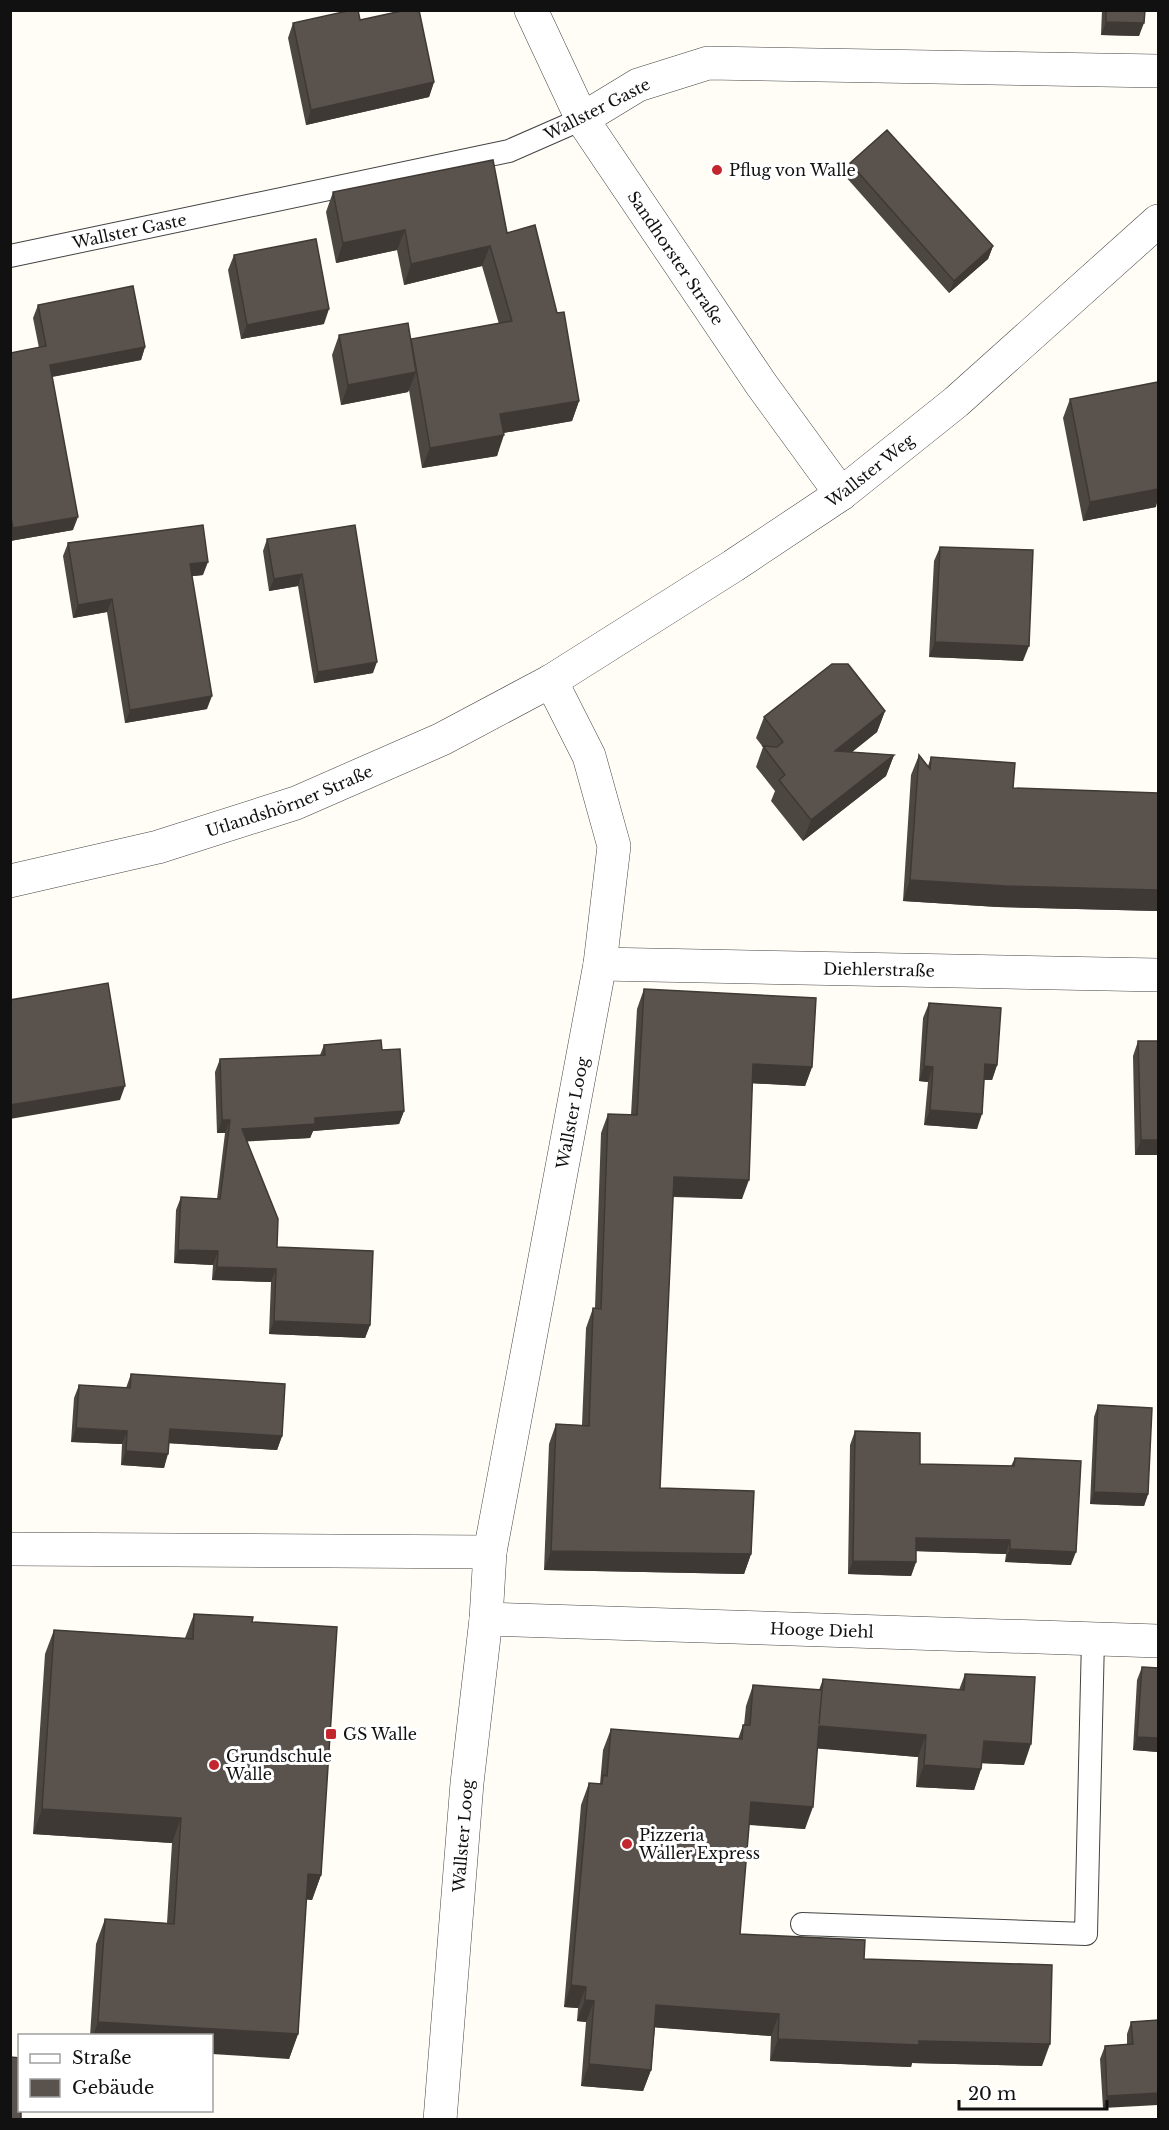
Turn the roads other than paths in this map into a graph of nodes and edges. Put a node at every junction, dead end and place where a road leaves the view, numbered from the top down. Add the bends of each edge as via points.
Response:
1 (531, 10) edge
2 (1158, 71) edge
3 (582, 119) junction
4 (1158, 221) edge
5 (10, 256) edge
6 (841, 494) junction
7 (551, 681) junction
8 (10, 881) edge
9 (600, 964) junction
10 (1158, 975) edge
11 (10, 1549) edge
12 (490, 1552) junction
13 (486, 1619) junction
14 (1093, 1639) junction
15 (1158, 1641) edge
16 (802, 1924) dead end
17 (440, 2120) edge

1 - 3 street, Sandhorster Straße
2 - 3 street, Wallster Gaste via 708,63 638,85
3 - 5 lane, Wallster Gaste via 509,151
3 - 6 street, Sandhorster Straße via 754,375
4 - 6 street, Wallster Weg via 956,402
6 - 7 street, Wallster Weg
7 - 8 street, Utlandshörner Straße via 442,739 296,803 158,847
7 - 9 street, Wallster Loog via 589,756 614,846
9 - 10 street, Diehlerstraße
9 - 12 street, Wallster Loog
11 - 12 street
12 - 13 street, Wallster Loog
13 - 14 street, Hooge Diehl
13 - 17 street, Wallster Loog via 467,1783
14 - 15 street, Hooge Diehl
14 - 16 lane via 1086,1934

